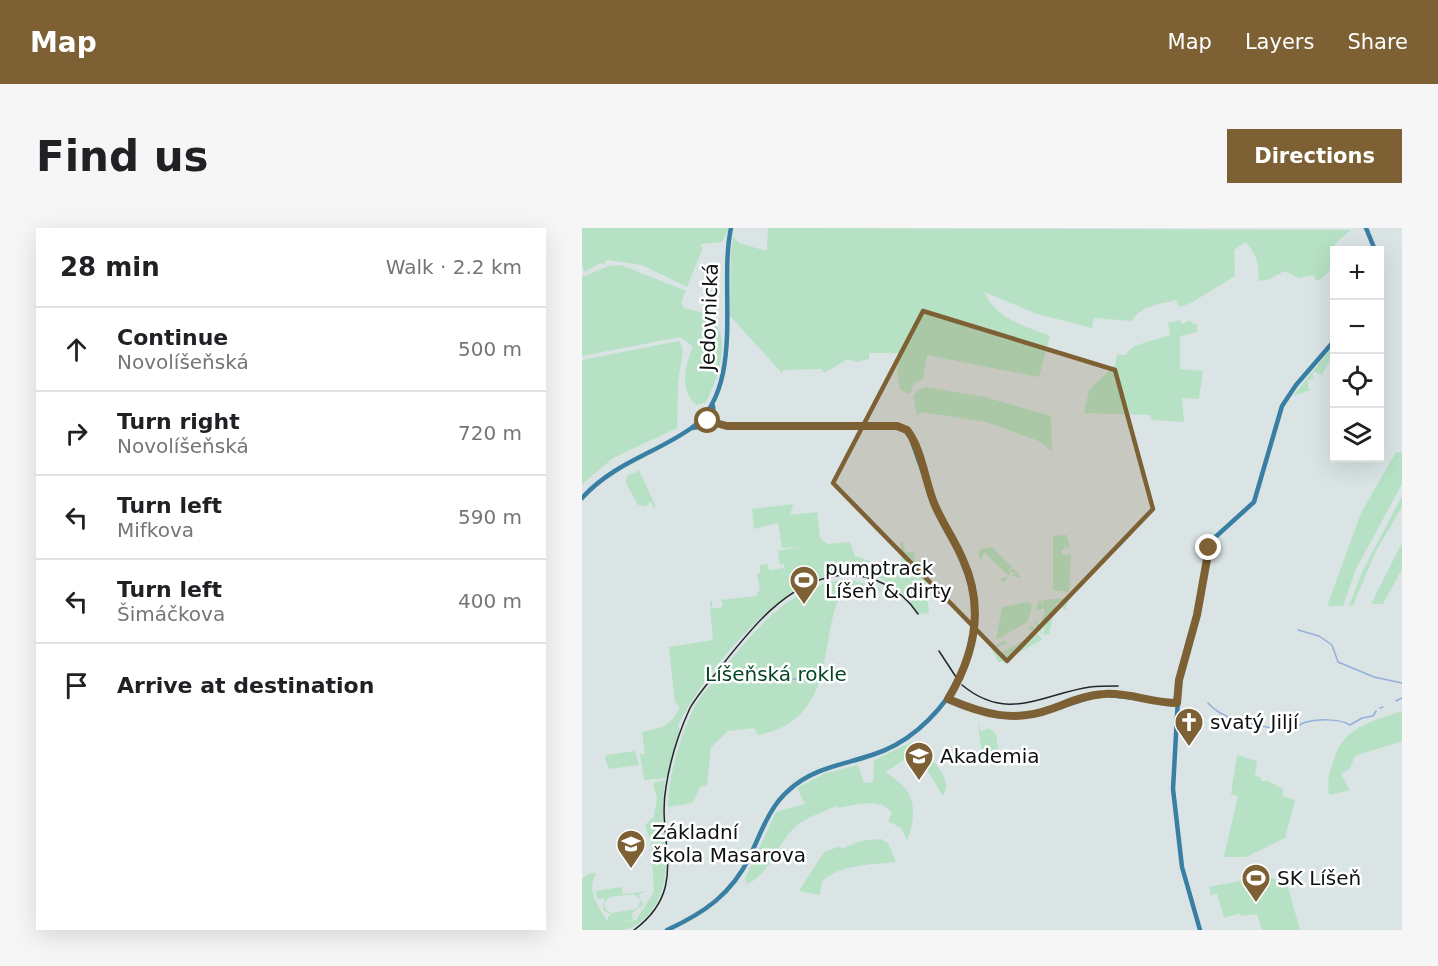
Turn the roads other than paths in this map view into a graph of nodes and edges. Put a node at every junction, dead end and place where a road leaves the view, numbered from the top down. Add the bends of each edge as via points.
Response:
1 (731, 228) edge
2 (1366, 228) edge
3 (1373, 246) edge
4 (1330, 348) edge
5 (713, 402) junction
6 (704, 416) junction
7 (721, 425) junction
8 (690, 429) junction
9 (582, 498) edge
10 (948, 699) junction
11 (1177, 703) junction
12 (668, 930) edge
13 (1200, 930) edge

1 - 5 street, Jedovnická via 727,245 725,364
2 - 3 street
4 - 11 street via 1282,406 1254,502 1211,541
5 - 6 street, Jedovnická
5 - 7 street via 713,415
6 - 7 street
6 - 8 street, Jedovnická
7 - 8 street via 705,424
7 - 10 street, bridge via 897,426 907,430 973,592 974,633 961,678
8 - 9 street, Jedovnická via 626,463
10 - 11 street via 1009,717 1034,715 1101,694
10 - 12 street via 921,728 899,743 820,770 789,789 772,809 744,868 728,890 704,911
11 - 13 street via 1173,794 1182,867

